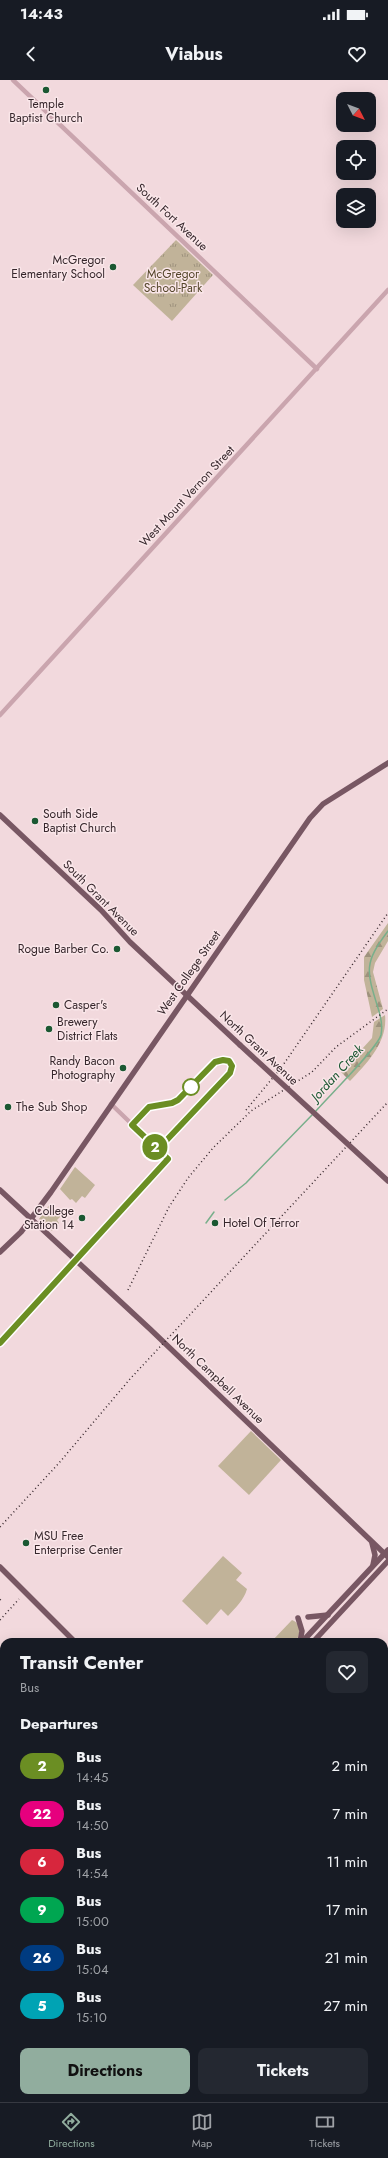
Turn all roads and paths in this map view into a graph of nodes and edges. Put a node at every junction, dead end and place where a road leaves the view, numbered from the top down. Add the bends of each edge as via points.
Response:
1 (13, 80) edge
2 (388, 290) edge
3 (317, 369) junction
4 (0, 715) edge
5 (388, 763) edge
6 (0, 815) edge
7 (187, 996) junction
8 (111, 1104) junction
9 (388, 1181) edge
10 (0, 1190) edge
11 (31, 1218) junction
12 (0, 1252) edge
13 (76, 1259) junction
14 (0, 1343) edge
15 (370, 1539) junction
16 (387, 1553) edge
17 (388, 1561) edge
18 (0, 1567) edge
19 (371, 1568) junction
20 (328, 1615) junction
21 (308, 1617) dead end
22 (298, 1618) dead end
23 (71, 1638) edge
24 (301, 1638) edge
25 (305, 1638) edge
26 (317, 1638) edge

1 - 3 street, South Fort Avenue
2 - 3 street, West Mount Vernon Street
3 - 4 street, West Mount Vernon Street
5 - 7 main road, West College Street via 323,804 310,818
6 - 7 main road, South Grant Avenue via 98,906 130,942
7 - 8 main road, West College Street
7 - 9 main road, North Grant Avenue, bridge
8 - 11 main road, West College Street
8 - 13 street via 168,1159
10 - 11 main road, North Campbell Avenue
11 - 12 main road, West College Street
11 - 13 main road, North Campbell Avenue
13 - 14 street
13 - 15 main road, North Campbell Avenue
15 - 16 main road, North Campbell Avenue
15 - 19 main road via 375,1555
16 - 19 main road
17 - 26 main road
18 - 23 main road
19 - 20 main road
20 - 21 main road
20 - 25 main road
22 - 24 main road

